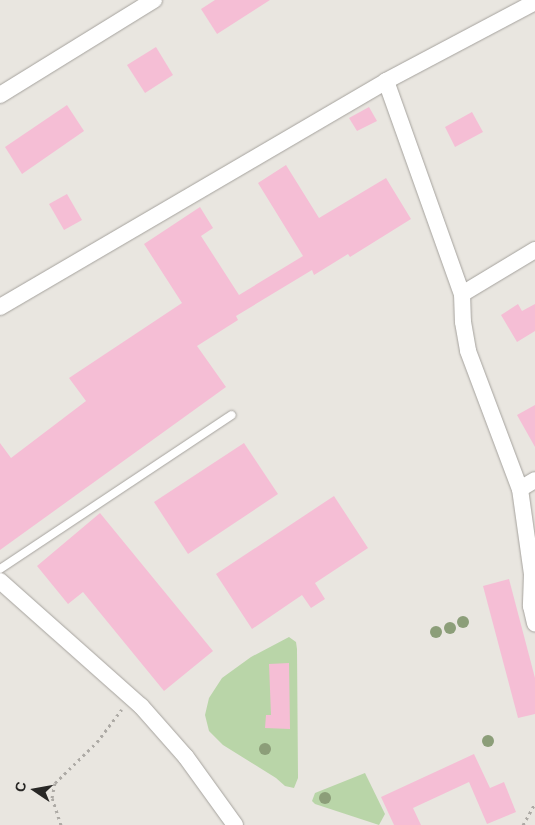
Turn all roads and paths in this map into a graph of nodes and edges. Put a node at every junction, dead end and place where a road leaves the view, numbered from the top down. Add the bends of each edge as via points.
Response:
1 (154, 0) edge
2 (535, 2) edge
3 (386, 81) junction
4 (0, 95) edge
5 (535, 250) edge
6 (462, 294) junction
7 (0, 307) edge
8 (232, 415) dead end
9 (535, 480) edge
10 (520, 488) junction
11 (0, 569) edge
12 (0, 581) edge
13 (535, 624) edge
14 (131, 697) junction
15 (535, 802) edge
16 (60, 825) edge
17 (235, 825) edge
18 (523, 825) edge

1 - 4 street
2 - 3 street
3 - 6 street
3 - 7 street
5 - 6 street
6 - 10 street via 462,322 468,352
8 - 11 lane
9 - 10 street
10 - 13 street
12 - 14 street
14 - 16 path via 97,742 54,783 52,798
14 - 17 street via 186,758
15 - 18 path

